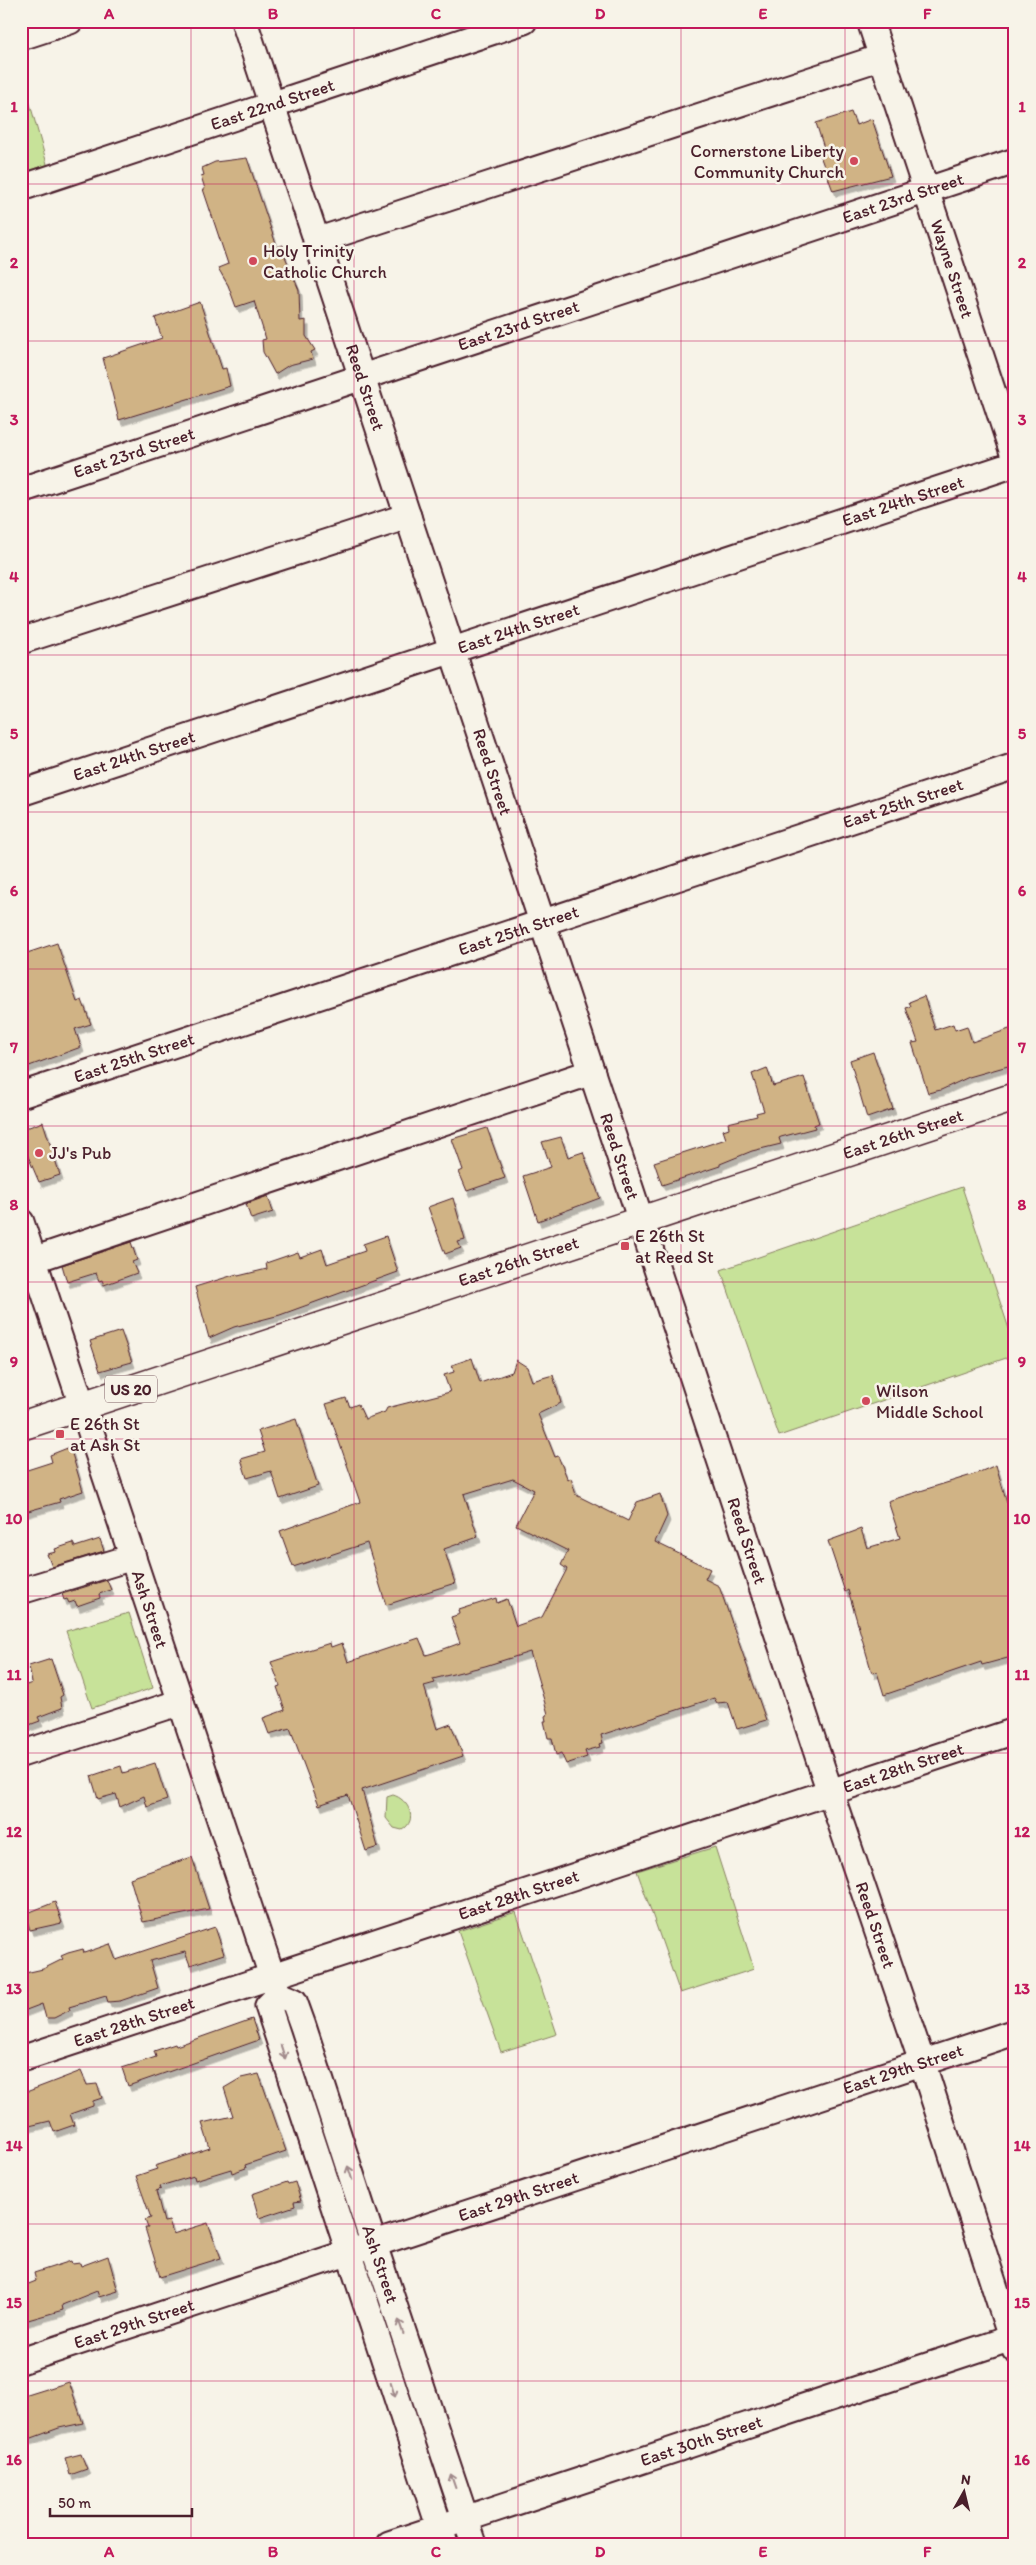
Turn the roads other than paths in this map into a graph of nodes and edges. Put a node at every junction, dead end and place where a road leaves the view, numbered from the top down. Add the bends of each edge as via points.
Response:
1 (70, 21) edge
2 (244, 21) edge
3 (524, 21) edge
4 (870, 21) edge
5 (21, 37) edge
6 (882, 57) junction
7 (271, 105) junction
8 (1015, 162) edge
9 (21, 188) edge
10 (926, 190) junction
11 (316, 241) junction
12 (362, 377) junction
13 (1015, 459) edge
14 (1015, 464) edge
15 (21, 490) edge
16 (408, 516) junction
17 (21, 641) edge
18 (452, 650) junction
19 (1015, 766) edge
20 (21, 793) edge
21 (542, 923) junction
22 (592, 1072) junction
23 (21, 1095) edge
24 (1015, 1097) edge
25 (641, 1221) junction
26 (21, 1222) edge
27 (28, 1262) edge
28 (82, 1406) junction
29 (21, 1426) edge
30 (132, 1556) junction
31 (21, 1591) edge
32 (181, 1702) junction
33 (1015, 1731) edge
34 (21, 1754) edge
35 (830, 1792) junction
36 (275, 1986) junction
37 (1015, 2032) edge
38 (21, 2059) edge
39 (922, 2062) junction
40 (374, 2244) junction
41 (348, 2253) junction
42 (1013, 2342) edge
43 (21, 2362) edge
44 (466, 2518) junction
45 (442, 2535) edge
46 (389, 2544) edge
47 (474, 2544) edge

1 - 5 street
2 - 7 street, Reed Street
3 - 7 street, East 22nd Street
4 - 6 street, Wayne Street
6 - 10 street, Wayne Street
6 - 11 street
7 - 9 street, East 22nd Street
7 - 11 street, Reed Street
8 - 10 street, East 23rd Street
10 - 12 street, East 23rd Street
10 - 13 street, Wayne Street
11 - 12 street, Reed Street
12 - 15 street, East 23rd Street
12 - 16 street, Reed Street
14 - 18 street, East 24th Street
16 - 17 street
16 - 18 street, Reed Street
18 - 20 street, East 24th Street
18 - 21 street, Reed Street
19 - 21 street, East 25th Street
21 - 22 street, Reed Street
21 - 23 street, East 25th Street
22 - 25 street, Reed Street
22 - 27 street
24 - 25 main road, East 26th Street / US 20
25 - 28 main road, East 26th Street / US 20
25 - 35 street, Reed Street
26 - 27 street, Ash Street
27 - 28 street, Ash Street
28 - 29 main road, East 26th Street / US 20
28 - 30 street, Ash Street
30 - 31 street
30 - 32 street, Ash Street
32 - 34 street
32 - 36 street, Ash Street
33 - 35 street, East 28th Street
35 - 36 street, East 28th Street
35 - 39 street, Reed Street
36 - 38 street, East 28th Street
40 -> 36 street, Ash Street via 294,2000
36 -> 41 street, Ash Street via 268,2006
37 - 39 street, East 29th Street
39 - 40 street, East 29th Street
39 - 42 street, Reed Street
40 - 41 street, East 29th Street
44 -> 40 street, Ash Street
41 - 43 street, East 29th Street
41 -> 45 street, Ash Street
42 - 44 street, East 30th Street
44 - 45 street, East 30th Street
44 - 47 street, Ash Street
45 - 46 street, East 30th Street

